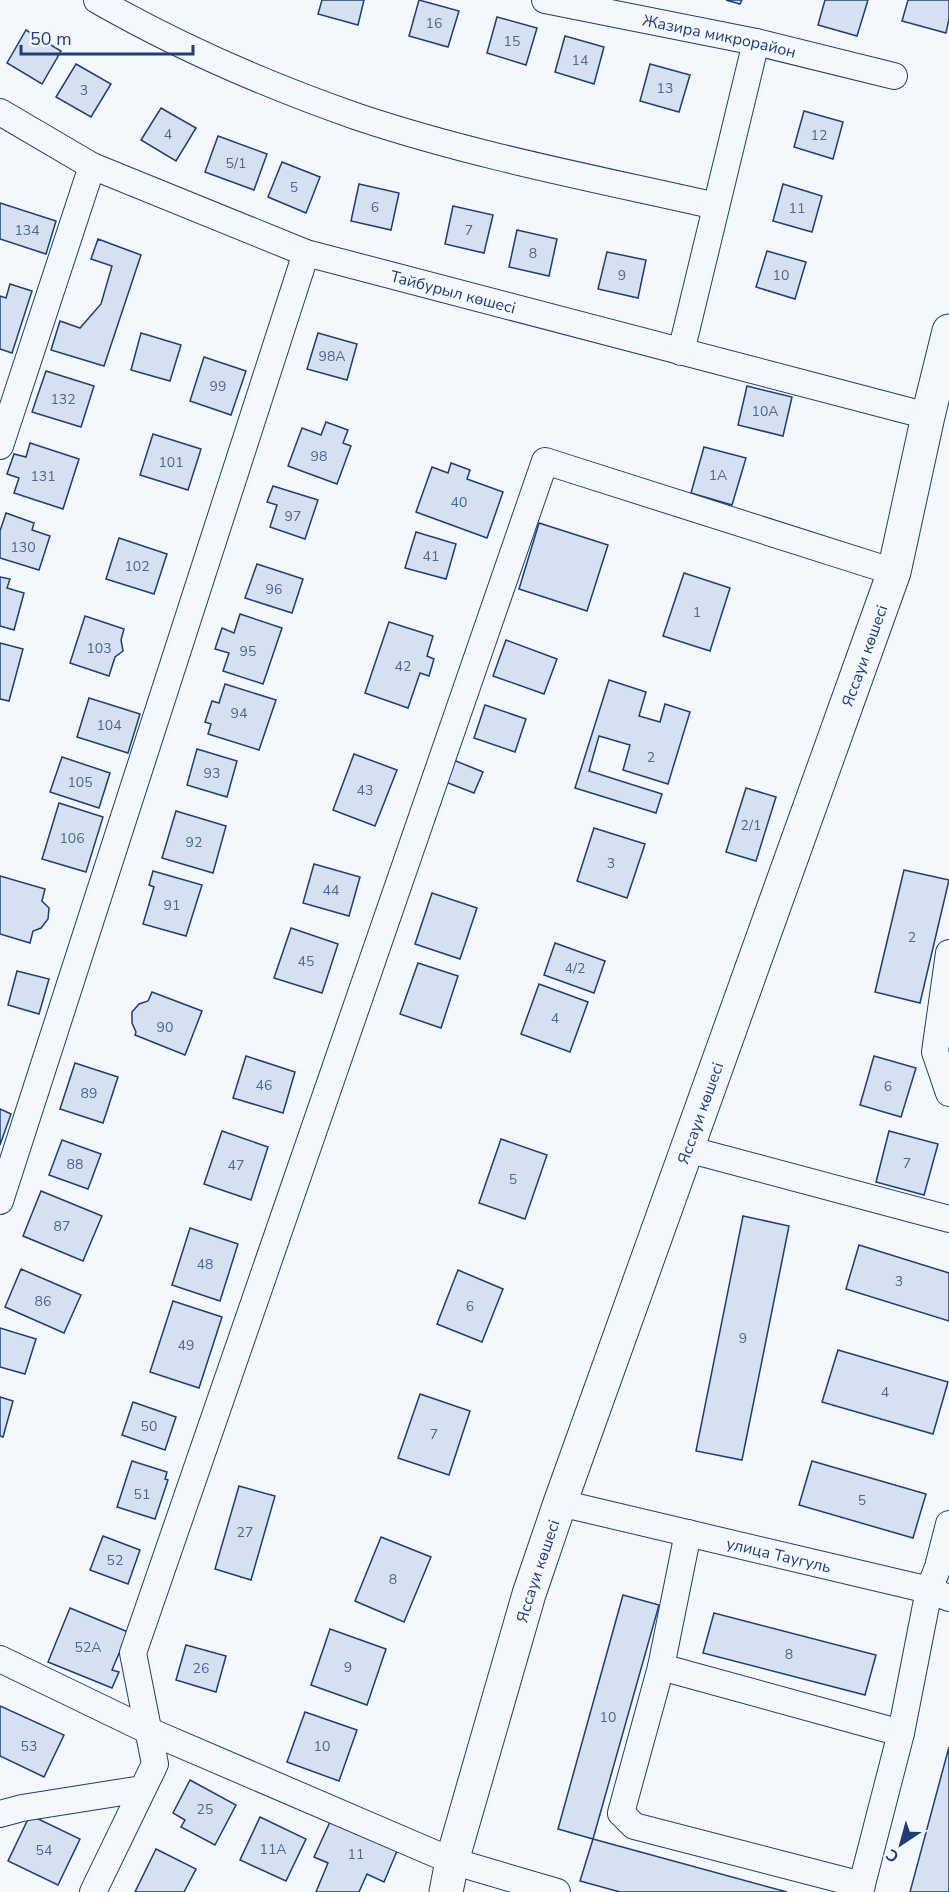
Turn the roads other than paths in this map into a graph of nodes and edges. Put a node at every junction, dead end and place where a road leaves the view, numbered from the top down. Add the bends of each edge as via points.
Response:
1 (97, 0) edge
2 (545, 0) edge
3 (756, 42) junction
4 (894, 76) dead end
5 (0, 112) edge
6 (92, 166) junction
7 (716, 206) junction
8 (306, 253) junction
9 (949, 331) edge
10 (681, 352) junction
11 (928, 416) junction
12 (0, 446) edge
13 (894, 572) junction
14 (949, 953) edge
15 (949, 1093) edge
16 (687, 1149) junction
17 (0, 1201) edge
18 (948, 1215) edge
19 (560, 1503) junction
20 (949, 1524) edge
21 (688, 1533) junction
22 (939, 1594) edge
23 (0, 1659) edge
24 (661, 1667) junction
25 (147, 1730) junction
26 (901, 1733) junction
27 (142, 1789) junction
28 (0, 1814) edge
29 (449, 1876) edge
30 (861, 1889) edge
31 (93, 1892) edge
32 (557, 1892) edge

1 - 7 street via 211,58 359,117 491,155
2 - 3 street, Жазира микрорайон
3 - 4 street, Жазира микрорайон
3 - 7 street
5 - 6 street, Тайбурыл көшесі
6 - 8 street, Тайбурыл көшесі
6 - 12 street
7 - 10 street
8 - 10 street, Тайбурыл көшесі
8 - 17 street
9 - 11 main road, Яссауи көшесі
10 - 11 street, Тайбурыл көшесі
11 - 13 main road, Яссауи көшесі
13 - 16 main road, Яссауи көшесі
13 - 25 street via 545,461 133,1653
14 - 15 street via 935,1052
16 - 18 street
16 - 19 main road, Яссауи көшесі
19 - 21 street, улица Таугуль
19 - 29 main road, Яссауи көшесі via 529,1593
20 - 22 street via 938,1567
21 - 22 street, улица Таугуль
21 - 24 street
22 - 26 street
23 - 25 street
24 - 26 street
24 - 30 street via 621,1813 634,1826
25 - 27 street via 154,1764
25 - 29 street
26 - 30 street
27 - 28 street
27 - 31 street
29 - 32 street

